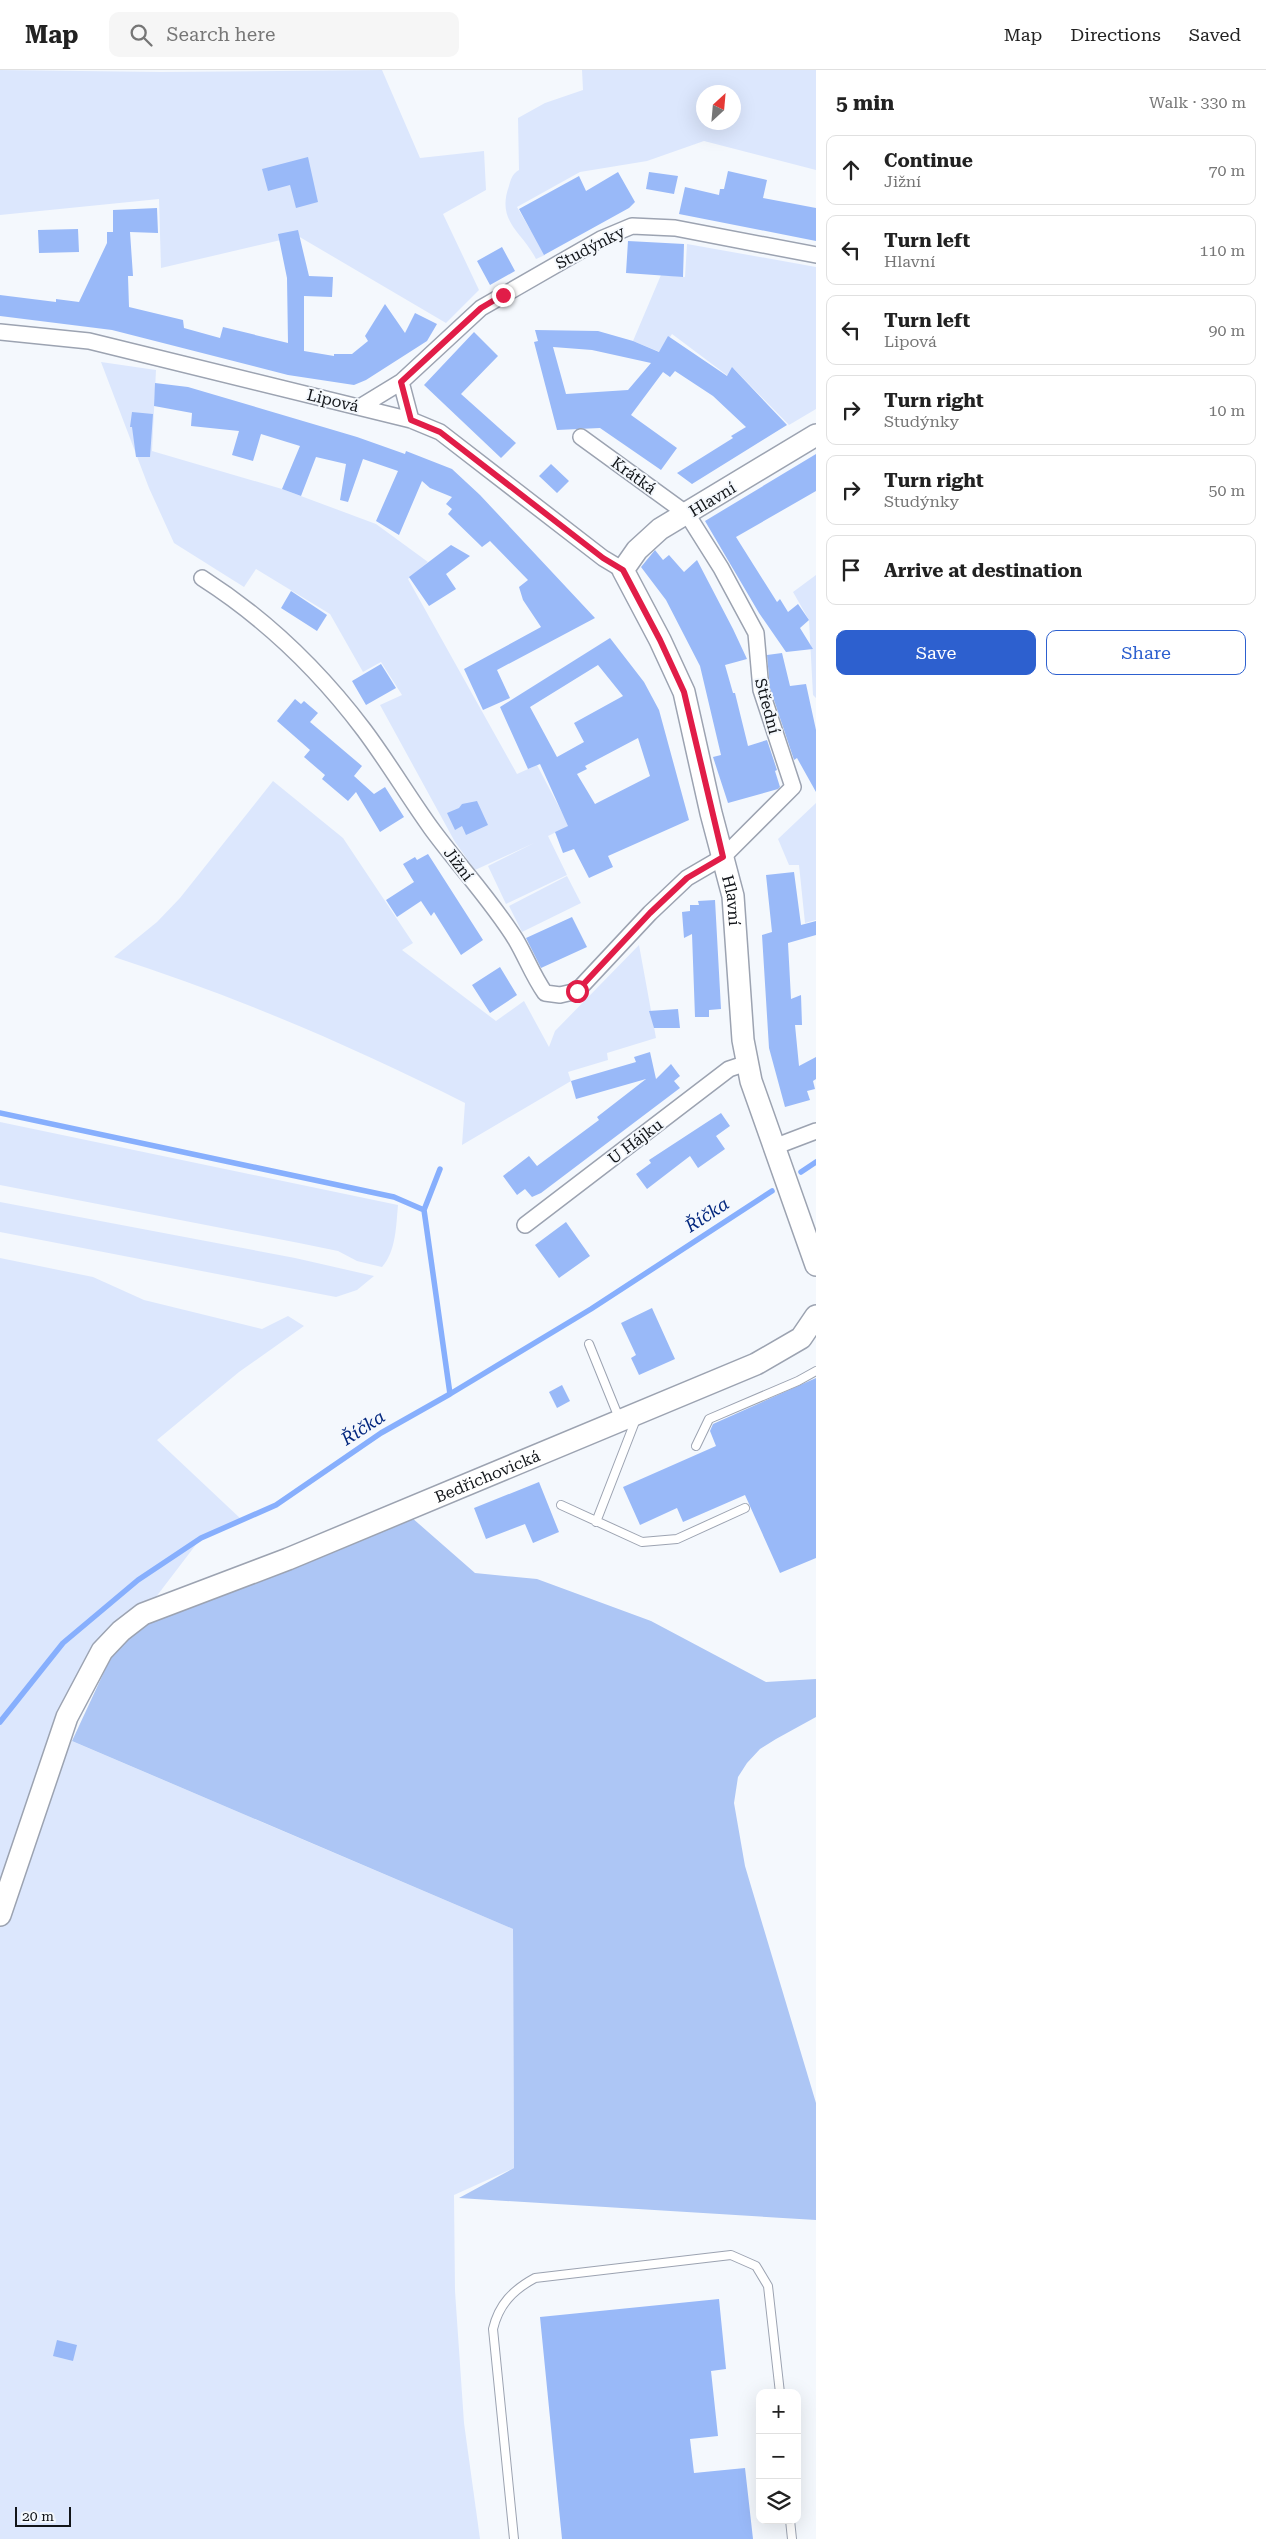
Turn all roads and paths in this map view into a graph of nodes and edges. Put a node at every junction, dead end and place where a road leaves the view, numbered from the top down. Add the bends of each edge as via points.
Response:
1 (816, 255) edge
2 (0, 332) edge
3 (401, 382) junction
4 (360, 407) junction
5 (411, 420) junction
6 (816, 435) edge
7 (581, 437) dead end
8 (687, 514) junction
9 (623, 570) junction
10 (202, 578) dead end
11 (723, 857) junction
12 (747, 1063) junction
13 (816, 1131) edge
14 (774, 1147) junction
15 (525, 1225) dead end
16 (816, 1265) edge
17 (816, 1316) edge
18 (589, 1344) dead end
19 (816, 1371) edge
20 (629, 1417) junction
21 (696, 1446) dead end
22 (561, 1505) dead end
23 (745, 1508) dead end
24 (596, 1522) junction
25 (0, 1915) edge
26 (780, 2389) edge
27 (790, 2524) edge
28 (514, 2539) edge
29 (792, 2539) edge

1 - 3 street, Studýnky via 675,228 632,226 601,239 481,308
2 - 4 street, Lipová via 89,342
3 - 4 street, Studýnky
3 - 5 street
4 - 5 street, Lipová
5 - 9 street, Lipová via 440,432
6 - 8 street, Hlavní
7 - 8 street, Krátká
8 - 9 street, Hlavní via 660,529 637,550
8 - 11 street, Střední via 756,633 761,690 792,787
9 - 11 street, Hlavní via 684,692
10 - 11 street, Jižní via 238,601 275,631 315,670 364,731 431,828 516,939 545,992 560,995 577,991 687,878
11 - 12 street, Hlavní via 733,896
12 - 14 street, Hlavní via 754,1094
12 - 15 street, U Hájku via 729,1069
13 - 14 street
14 - 16 street, Hlavní
17 - 20 street, Bedřichovická via 801,1338 776,1355
18 - 20 lane
19 - 21 lane via 709,1420
20 - 24 lane
20 - 25 street, Bedřichovická via 288,1559 143,1614 121,1631 102,1652 67,1717
22 - 24 lane
23 - 24 lane via 673,1540 638,1540
26 - 28 lane via 768,2286 756,2266 731,2255 535,2278 519,2286 497,2312 493,2329
27 - 29 lane

